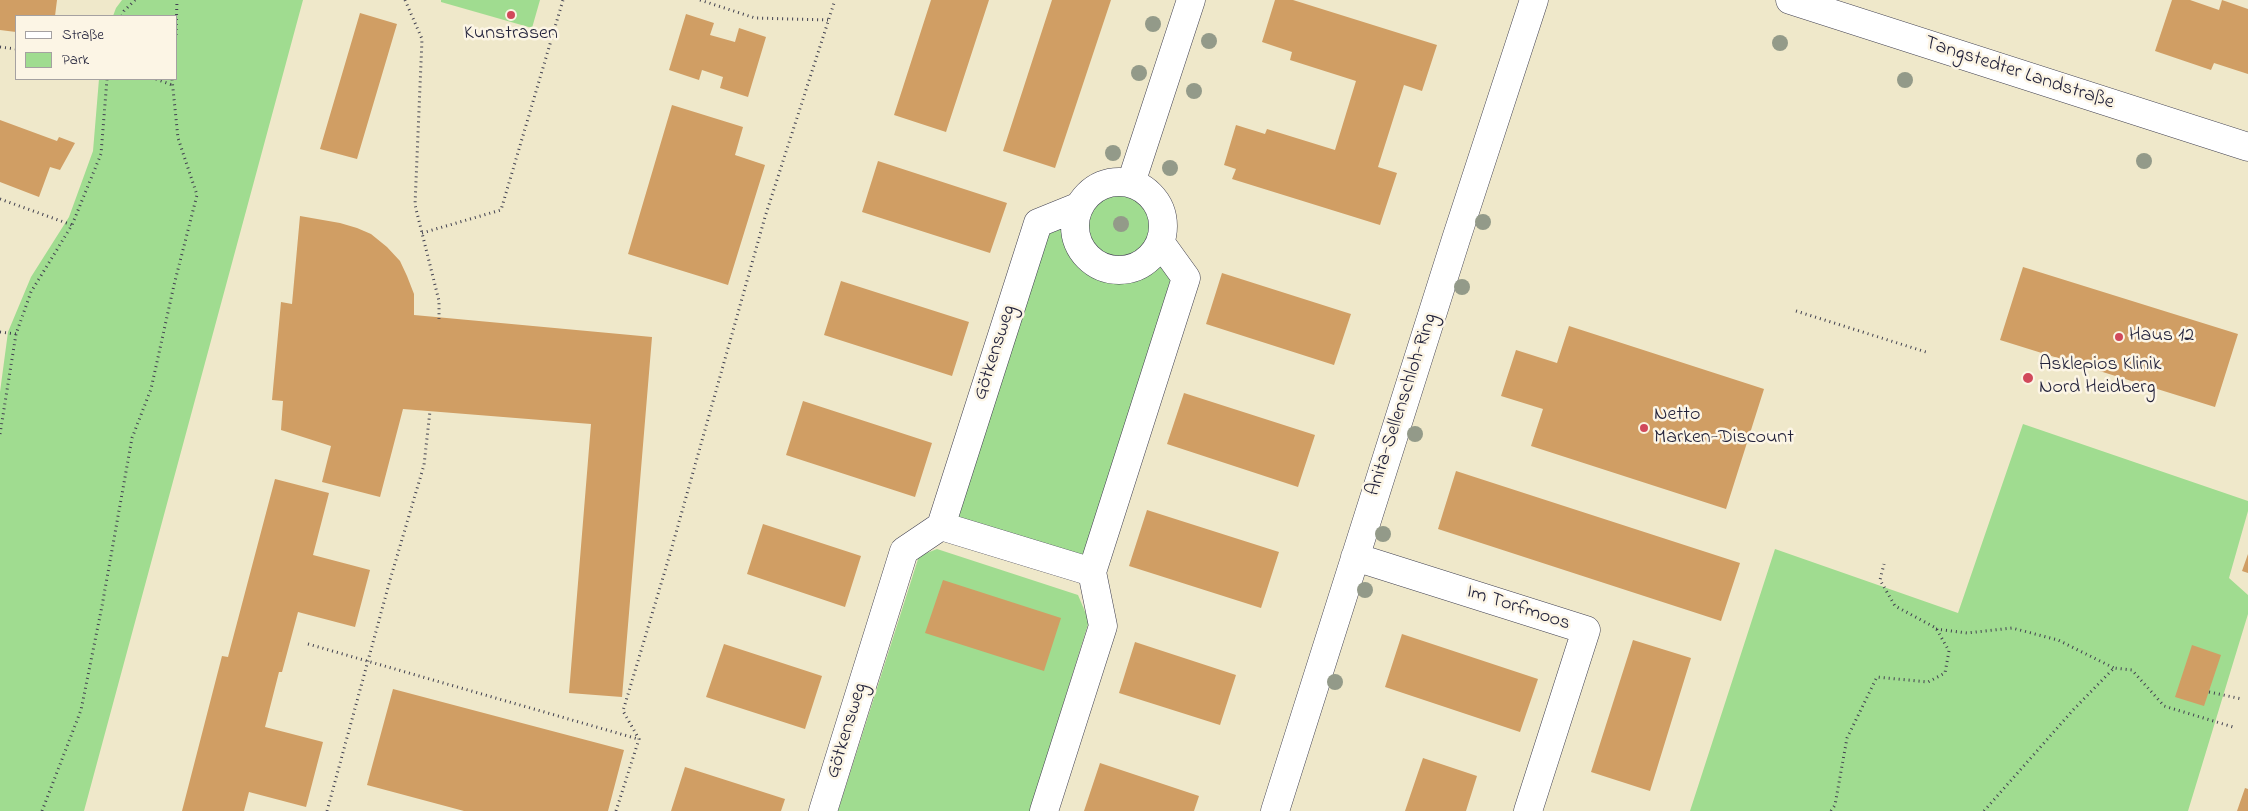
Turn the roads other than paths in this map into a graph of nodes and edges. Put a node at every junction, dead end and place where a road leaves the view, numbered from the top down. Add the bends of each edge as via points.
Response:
1 (1191, 0) edge
2 (1534, 0) edge
3 (1790, 0) edge
4 (2248, 147) edge
5 (1131, 183) junction
6 (1080, 206) junction
7 (1160, 242) junction
8 (942, 526) junction
9 (1355, 557) junction
10 (1092, 572) junction
11 (823, 811) edge
12 (1044, 811) edge
13 (1275, 811) edge
14 (1528, 811) edge

1 - 5 street
2 - 9 street, Anita-Sellenschloh-Ring
3 - 4 street, Tangstedter Landstraße
5 - 6 street via 1120,181 1096,188
5 - 7 street via 1155,200 1162,214 1164,228
6 - 7 street via 1076,220 1078,241 1090,258 1101,266 1115,270 1142,264
6 - 8 street, Götkensweg via 1038,223
7 - 10 street via 1186,278
8 - 10 street
8 - 11 street, Götkensweg via 904,551
9 - 13 street, Anita-Sellenschloh-Ring
9 - 14 street, Im Torfmoos via 1586,630
10 - 12 street via 1103,626

